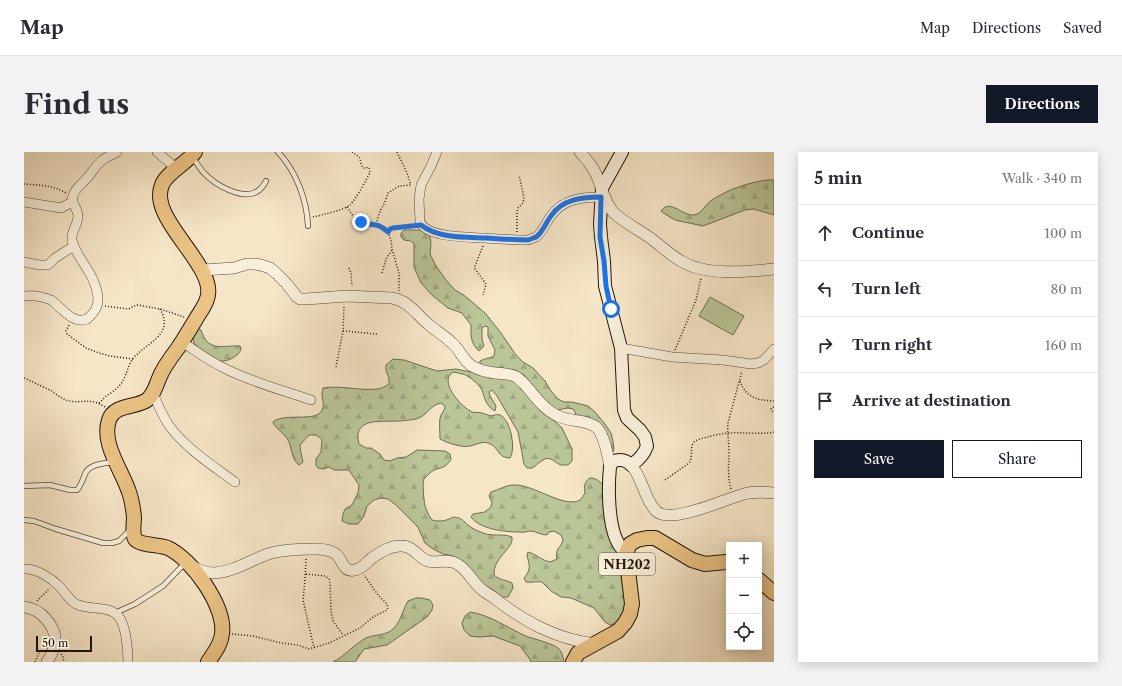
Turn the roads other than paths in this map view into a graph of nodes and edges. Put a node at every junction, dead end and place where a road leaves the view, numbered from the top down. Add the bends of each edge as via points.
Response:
1 (117, 152) edge
2 (157, 152) edge
3 (278, 152) edge
4 (437, 152) edge
5 (580, 152) edge
6 (622, 152) edge
7 (194, 154) edge
8 (177, 169) junction
9 (266, 181) dead end
10 (602, 193) junction
11 (72, 200) junction
12 (24, 202) edge
13 (308, 226) dead end
14 (74, 246) junction
15 (24, 262) edge
16 (774, 269) edge
17 (203, 270) junction
18 (24, 296) edge
19 (182, 342) junction
20 (620, 348) junction
21 (774, 349) edge
22 (153, 393) junction
23 (311, 400) dead end
24 (115, 462) junction
25 (631, 465) junction
26 (610, 467) junction
27 (236, 482) dead end
28 (24, 486) edge
29 (774, 493) edge
30 (24, 520) edge
31 (134, 526) junction
32 (626, 553) junction
33 (726, 563) edge
34 (188, 564) junction
35 (24, 569) edge
36 (762, 583) edge
37 (774, 593) edge
38 (27, 608) edge
39 (115, 613) junction
40 (595, 644) junction
41 (47, 662) edge
42 (128, 662) edge
43 (208, 662) edge
44 (573, 662) edge

1 - 11 street via 99,162 74,193
2 - 8 street
3 - 13 lane via 294,174 303,198
4 - 10 street via 421,185 419,219 425,228 442,234 528,240 536,237 561,206 569,201
5 - 10 street via 592,166
6 - 10 main road
7 - 8 main road
7 - 9 lane via 204,173 226,189 244,194 255,192 263,187
8 - 17 main road via 162,184 160,202 170,222
10 - 16 street via 614,213 682,262 703,269 725,271
10 - 20 main road via 600,237 606,286
11 - 12 street via 61,208
11 - 14 street via 78,217 72,239
14 - 15 street via 48,265
14 - 18 street via 97,291 97,308 93,314 87,319 74,319 51,300 33,295
17 - 19 main road via 208,296
17 - 26 street via 234,268 247,264 261,265 277,274 300,299 348,296 399,299 453,343 471,366 482,371 516,377 541,404 556,415 596,427 607,450
19 - 22 main road via 162,371
19 - 23 street via 224,368
20 - 21 street via 672,357 744,364 764,360
20 - 25 main road via 624,410 627,418 640,430 647,446 641,457
22 - 24 main road via 147,400 112,413 108,436
22 - 27 street via 168,424 180,438 197,454
24 - 28 lane via 89,469 77,490 50,485
24 - 31 main road via 131,497
25 - 26 main road via 623,460 616,460
25 - 29 street via 651,505 664,515 680,515 755,492
26 - 32 main road via 610,507 613,526 616,540
30 - 31 lane via 103,543 119,540
31 - 34 main road via 135,540 168,548
32 - 33 main road, NH202 via 630,544 637,540 655,538 692,560 705,564
32 - 40 main road, NH202 via 632,604 630,614 618,631
34 - 39 lane via 163,586
34 - 40 street via 203,572 215,573 286,550 327,550 337,555 344,567 350,571 356,570 389,549 410,547 427,561 457,563 480,588 526,620 568,639
34 - 43 main road via 206,587 220,615 222,634 216,651
35 - 39 street via 39,572 55,583 76,604
36 - 37 main road
38 - 41 street via 42,614 55,633 54,649
39 - 42 street via 120,617 126,636
40 - 44 main road, NH202 via 578,653

